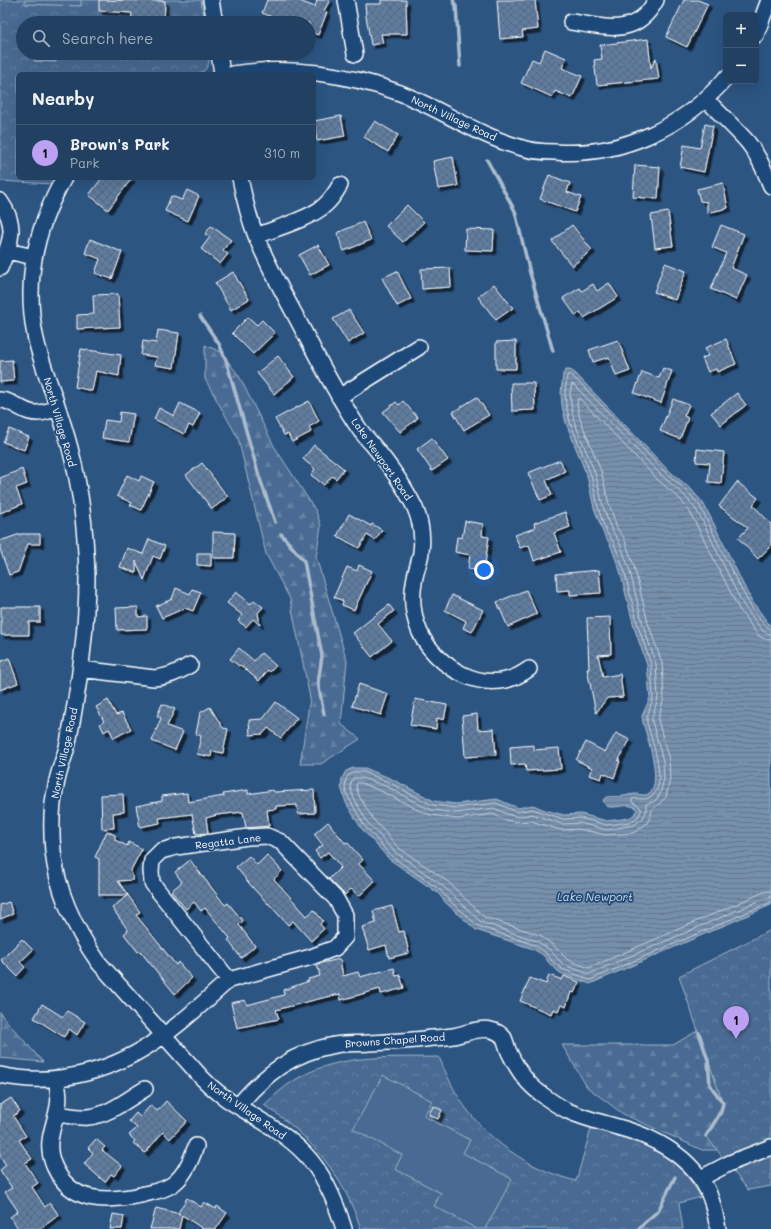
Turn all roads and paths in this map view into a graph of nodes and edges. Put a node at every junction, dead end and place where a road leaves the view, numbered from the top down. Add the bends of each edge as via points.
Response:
1 (211, 0) edge
2 (346, 0) edge
3 (656, 0) edge
4 (769, 0) edge
5 (214, 16) edge
6 (571, 22) dead end
7 (759, 27) edge
8 (355, 54) dead end
9 (220, 60) edge
10 (222, 72) edge
11 (266, 72) edge
12 (311, 72) edge
13 (316, 73) edge
14 (723, 81) edge
15 (706, 99) junction
16 (63, 180) edge
17 (240, 180) edge
18 (340, 185) dead end
19 (771, 186) edge
20 (0, 201) edge
21 (256, 236) junction
22 (7, 251) junction
23 (34, 257) junction
24 (0, 268) edge
25 (419, 347) dead end
26 (339, 397) junction
27 (0, 400) edge
28 (58, 408) junction
29 (190, 665) dead end
30 (81, 668) junction
31 (529, 669) dead end
32 (229, 980) junction
33 (164, 1035) junction
34 (0, 1075) edge
35 (56, 1079) junction
36 (145, 1089) dead end
37 (238, 1106) junction
38 (56, 1114) junction
39 (196, 1146) dead end
40 (771, 1146) edge
41 (701, 1178) junction
42 (344, 1229) edge
43 (718, 1229) edge

1 - 5 street
2 - 8 street
3 - 6 street via 641,19 620,28
4 - 7 street
9 - 10 street
11 - 12 street, North Village Road
13 - 15 street, North Village Road via 340,76 399,93 426,104 464,125 520,148 545,152 590,152 640,139 666,127
14 - 15 street, North Village Road
15 - 19 street via 744,137 756,153
16 - 23 street, North Village Road via 52,198
17 - 21 street, Lake Newport Road
18 - 21 street via 325,206 314,213
20 - 22 street via 10,220 11,242
21 - 26 street, Lake Newport Road
22 - 23 street
22 - 24 street
23 - 28 street, North Village Road via 31,310 40,356
25 - 26 street
26 - 31 street, Lake Newport Road via 407,493 419,521 421,552 414,581 413,606 416,622 428,646 455,670 482,681 505,680
27 - 28 street via 11,402 29,412 37,413
28 - 30 street, North Village Road via 78,488 84,532 86,614
29 - 30 street via 176,674 154,678
30 - 33 street, North Village Road via 68,744 52,809 53,852 58,877 68,908 86,944
32 - 32 street, Regatta Lane via 311,957 335,948 345,937 345,915 336,899 281,842 267,836 176,847 161,851 152,860 152,883
32 - 33 street, Regatta Lane
33 - 35 street, Regatta Lane via 122,1061 98,1070
33 - 37 street, North Village Road via 210,1086
34 - 35 street, Regatta Lane
35 - 38 street
36 - 38 street via 98,1115 79,1117
37 - 41 street, Browns Chapel Road via 260,1081 273,1071 290,1060 314,1051 336,1045 407,1041 493,1030 504,1038 525,1079 537,1091 568,1111 637,1133 658,1143 678,1156
37 - 42 street, North Village Road via 287,1139 314,1164 329,1188
38 - 39 street via 49,1137 55,1167 70,1187 93,1199 125,1198 162,1190 172,1185 185,1171
40 - 41 street
41 - 43 street, Browns Chapel Road via 713,1205

